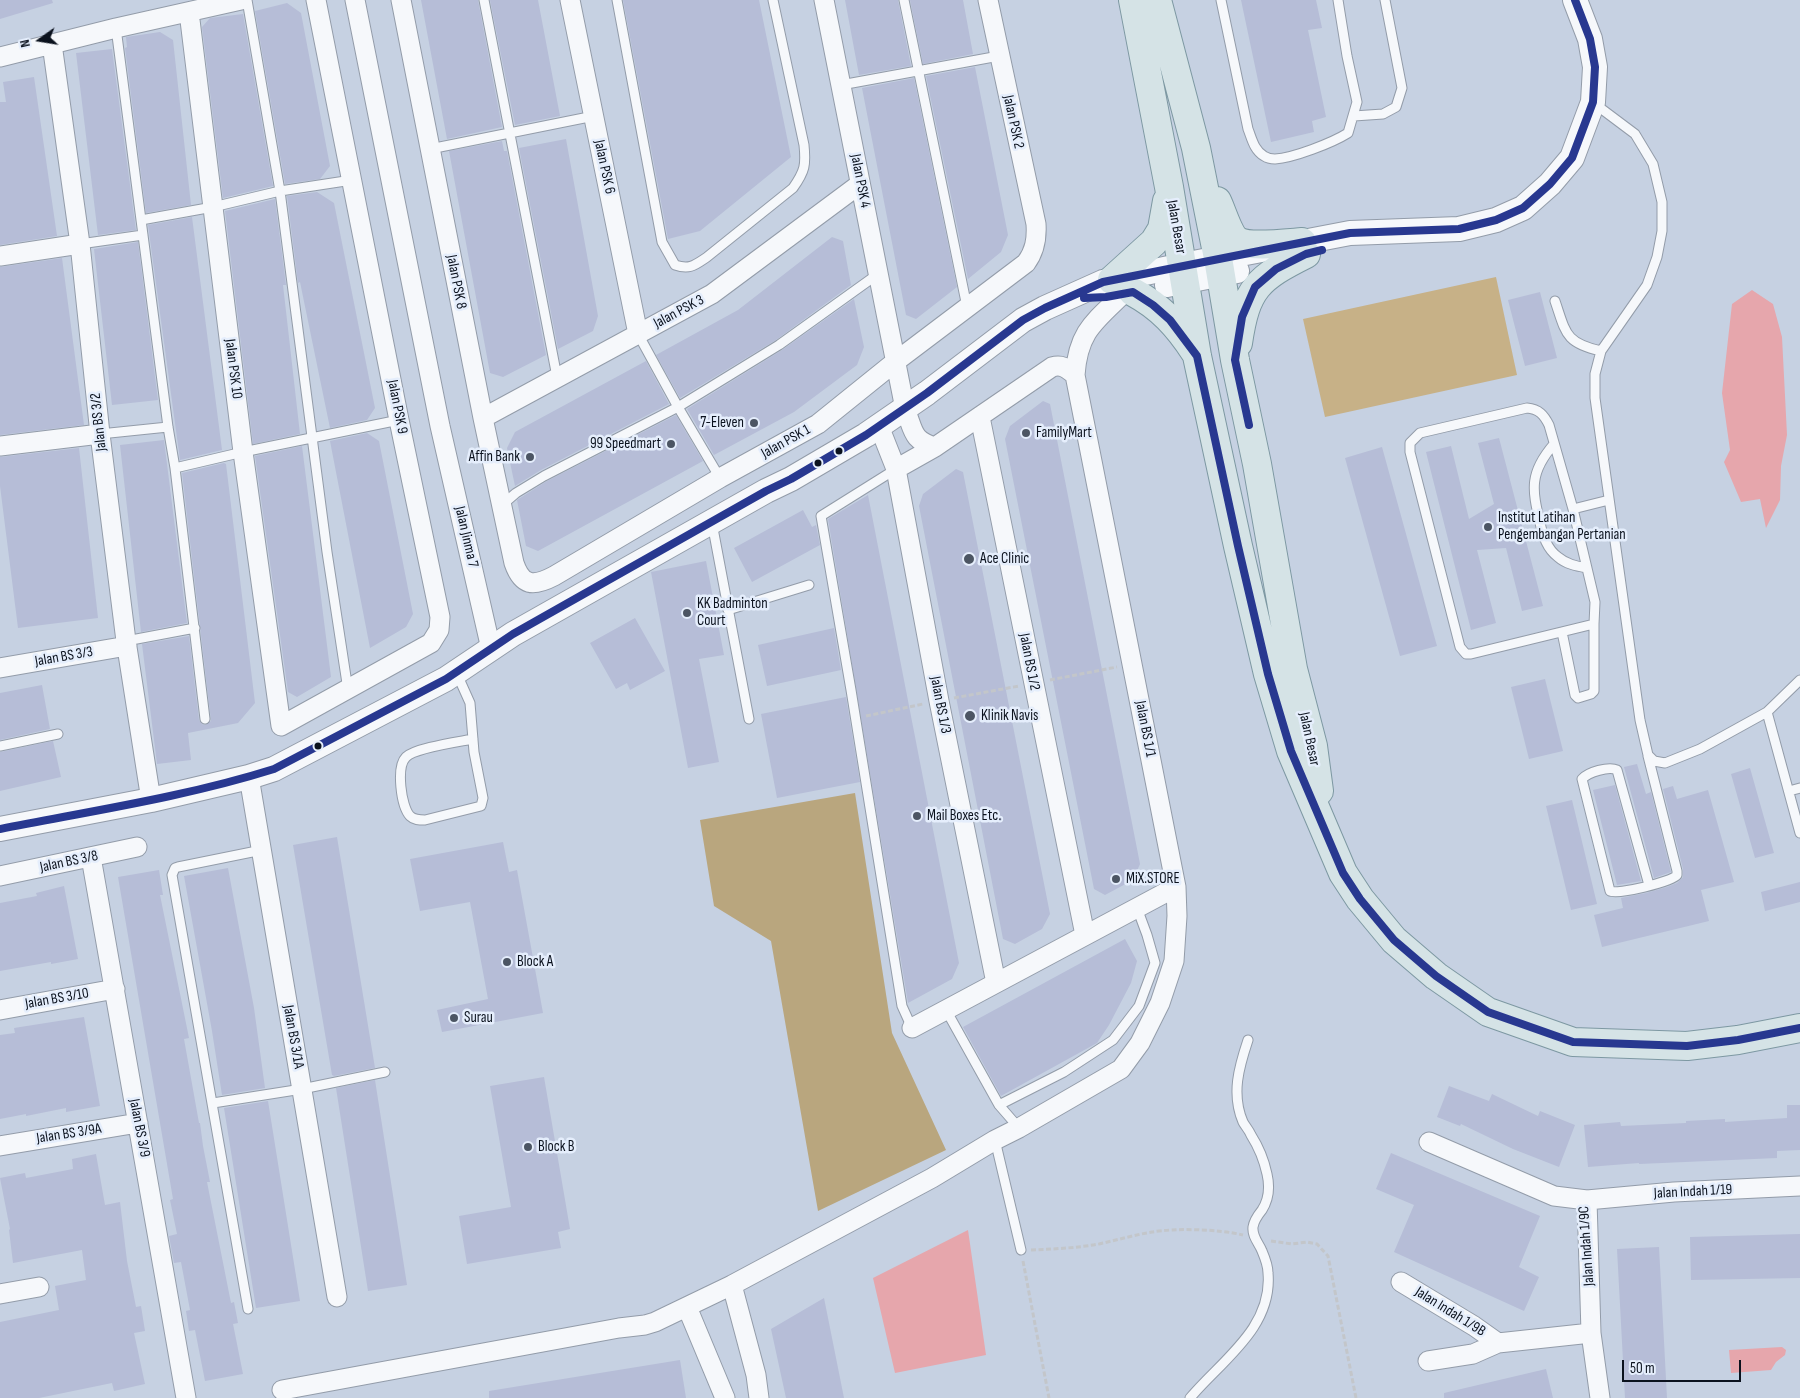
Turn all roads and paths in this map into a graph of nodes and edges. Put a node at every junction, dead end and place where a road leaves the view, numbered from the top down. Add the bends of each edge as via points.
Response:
1 (240, 0) edge
2 (247, 0) edge
3 (316, 0) edge
4 (355, 0) edge
5 (401, 0) edge
6 (484, 0) edge
7 (570, 0) edge
8 (617, 0) edge
9 (773, 0) edge
10 (824, 0) edge
11 (904, 0) edge
12 (988, 0) edge
13 (1133, 0) edge
14 (1157, 0) edge
15 (1221, 0) edge
16 (1338, 0) edge
17 (1385, 0) edge
18 (1575, 0) edge
19 (189, 12) junction
20 (116, 28) junction
21 (52, 44) junction
22 (999, 56) junction
23 (0, 57) edge
24 (917, 71) junction
25 (841, 85) junction
26 (1593, 102) junction
27 (594, 116) junction
28 (1354, 116) junction
29 (509, 133) junction
30 (1196, 148) junction
31 (430, 149) junction
32 (352, 180) junction
33 (860, 184) junction
34 (1169, 187) junction
35 (280, 191) junction
36 (213, 207) junction
37 (142, 220) junction
38 (143, 235) junction
39 (80, 244) junction
40 (1035, 244) joint
41 (1304, 248) junction
42 (0, 256) edge
43 (1220, 267) junction
44 (878, 273) junction
45 (1184, 273) junction
46 (1123, 289) junction
47 (1555, 300) dead end
48 (968, 307) junction
49 (638, 334) junction
50 (1601, 351) junction
51 (1197, 356) junction
52 (1235, 360) junction
53 (896, 362) junction
54 (1075, 375) junction
55 (557, 377) junction
56 (678, 407) junction
57 (905, 408) junction
58 (980, 417) junction
59 (483, 418) junction
60 (399, 420) junction
61 (168, 426) junction
62 (880, 426) junction
63 (100, 434) junction
64 (311, 437) junction
65 (1554, 444) junction
66 (0, 446) edge
67 (935, 447) junction
68 (243, 452) junction
69 (175, 468) junction
70 (896, 469) junction
71 (720, 478) junction
72 (1609, 500) junction
73 (502, 505) junction
74 (1572, 509) junction
75 (712, 522) junction
76 (514, 563) joint
77 (1587, 568) junction
78 (809, 586) dead end
79 (728, 610) junction
80 (1594, 624) junction
81 (195, 628) junction
82 (1562, 632) junction
83 (127, 643) junction
84 (491, 649) junction
85 (1, 662) edge
86 (1104, 669) dead end
87 (456, 672) junction
88 (1050, 680) dead end
89 (1800, 680) edge
90 (1000, 689) dead end
91 (348, 690) junction
92 (939, 701) junction
93 (1767, 712) junction
94 (855, 718) junction
95 (205, 719) dead end
96 (749, 719) dead end
97 (281, 726) joint
98 (58, 734) dead end
99 (473, 739) junction
100 (0, 746) edge
101 (1648, 755) junction
102 (249, 777) junction
103 (1800, 788) edge
104 (1789, 790) junction
105 (151, 800) junction
106 (1323, 825) junction
107 (0, 830) edge
108 (1800, 832) edge
109 (137, 847) dead end
110 (262, 850) junction
111 (90, 857) junction
112 (0, 876) edge
113 (1649, 886) junction
114 (1176, 887) junction
115 (1137, 908) junction
116 (1085, 935) junction
117 (996, 983) junction
118 (114, 990) junction
119 (0, 1010) edge
120 (946, 1010) junction
121 (912, 1028) joint
122 (1800, 1028) edge
123 (1248, 1040) dead end
124 (385, 1072) dead end
125 (302, 1089) junction
126 (213, 1103) junction
127 (1000, 1105) junction
128 (138, 1123) junction
129 (1019, 1128) junction
130 (995, 1140) junction
131 (1429, 1142) dead end
132 (0, 1146) edge
133 (1800, 1186) edge
134 (1586, 1200) junction
135 (1254, 1237) junction
136 (1021, 1250) junction
137 (1401, 1282) dead end
138 (732, 1285) junction
139 (39, 1287) dead end
140 (0, 1294) edge
141 (337, 1297) dead end
142 (687, 1307) junction
143 (248, 1309) dead end
144 (1591, 1333) junction
145 (1498, 1343) junction
146 (1428, 1361) dead end
147 (282, 1390) dead end
148 (186, 1398) edge
149 (725, 1398) edge
150 (759, 1398) edge
151 (1049, 1398) edge
152 (1190, 1398) edge
153 (1356, 1398) edge
154 (1600, 1398) edge

1 - 19 street
2 - 35 lane
3 - 32 street, Jalan PSK 9
4 - 84 street, Jalan Jinma 7 via 440,426
5 - 31 street, Jalan PSK 8
6 - 29 lane
7 - 27 street, Jalan PSK 6
8 - 9 lane via 662,242 674,265 684,268 707,257 793,188 803,174 806,161 804,145
10 - 25 street, Jalan PSK 4
11 - 24 lane
12 - 22 street, Jalan PSK 2
13 - 34 main road, Jalan Besar
14 - 30 main road, Jalan Besar
15 - 28 lane via 1248,130 1262,155 1272,160 1333,142 1348,133
16 - 28 lane via 1357,102
17 - 28 lane via 1402,88 1396,107 1383,114
18 - 26 street via 1590,39 1595,67
19 - 20 street
19 - 36 street, Jalan PSK 10
20 - 21 street
20 - 37 lane
21 - 23 street
21 - 39 street, Jalan BS 3/2
22 - 24 lane
22 - 40 street, Jalan PSK 2 via 1036,224
24 - 25 lane
24 - 48 lane
25 - 33 street, Jalan PSK 4
26 - 41 street via 1572,158 1550,184 1522,208 1496,220 1459,228 1350,233
26 - 50 lane via 1635,134 1653,164 1662,202 1662,231 1647,285
27 - 29 lane
27 - 49 street, Jalan PSK 6
29 - 31 lane
29 - 55 lane
30 - 41 main road via 1236,240 1245,244
30 - 43 main road, Jalan Besar
31 - 59 street, Jalan PSK 8
32 - 35 lane
32 - 60 street, Jalan PSK 9
33 - 44 street, Jalan PSK 4
33 - 49 street, Jalan PSK 3 via 712,294
34 - 45 main road, Jalan Besar
34 - 46 main road via 1162,228 1143,254 1127,265
35 - 36 lane
35 - 64 lane
36 - 37 lane
36 - 68 street, Jalan PSK 10
37 - 38 lane
38 - 39 lane
38 - 61 lane
39 - 42 street
39 - 63 street, Jalan BS 3/2
40 - 48 street, Jalan PSK 1 via 1026,263
41 - 43 street
41 - 52 main road via 1255,287 1242,316
43 - 45 street
43 - 52 main road, Jalan Besar
44 - 53 street, Jalan PSK 4
44 - 56 lane via 779,345
45 - 46 street
45 - 51 main road, Jalan Besar
46 - 51 main road via 1161,310
46 - 54 street, Jalan BS 1/1 via 1085,333 1079,347
46 - 57 street via 1103,282 1023,320
47 - 50 lane via 1567,335 1577,343
48 - 53 street, Jalan PSK 1
49 - 55 street, Jalan PSK 3
49 - 56 lane
50 - 72 lane via 1595,374 1595,398
51 - 106 main road, Jalan Besar via 1268,674 1291,751
52 - 106 main road, Jalan Besar via 1257,464 1291,660 1313,746
53 - 57 street, Jalan PSK 4
53 - 71 street, Jalan PSK 1 via 818,424
54 - 58 street via 1065,367 1052,367
54 - 114 street, Jalan BS 1/1
55 - 59 street, Jalan PSK 3
56 - 71 lane
56 - 73 lane via 544,476
57 - 62 street
57 - 67 street, Jalan PSK 4 via 917,440
58 - 67 street
58 - 116 street, Jalan BS 1/2
59 - 73 street, Jalan PSK 8
60 - 64 lane
60 - 91 street, Jalan PSK 9 via 440,617 439,630 431,643
61 - 63 lane
61 - 69 lane
62 - 70 street, Jalan BS 1/3
62 - 75 street
63 - 66 street
63 - 83 street, Jalan BS 3/2
64 - 68 lane
64 - 91 lane
65 - 74 lane
65 - 77 lane via 1542,461 1534,483 1533,494 1544,538 1556,557
65 - 82 lane via 1545,417 1535,409 1527,408 1420,433 1410,443 1410,452 1462,651 1471,654
67 - 70 street
68 - 69 lane
68 - 97 street, Jalan PSK 10
69 - 81 lane
70 - 92 street, Jalan BS 1/3
70 - 94 lane via 821,516
71 - 76 street, Jalan PSK 1 via 547,579 534,583 521,579
72 - 74 lane
72 - 101 lane via 1640,720
73 - 76 street, Jalan PSK 8
74 - 77 lane
75 - 79 lane
75 - 84 street
77 - 80 lane via 1595,602
78 - 79 lane
79 - 96 lane
80 - 82 lane
80 - 82 lane via 1594,691 1578,698
81 - 83 lane
81 - 95 lane
83 - 85 street, Jalan BS 3/3
83 - 105 street, Jalan BS 3/2
84 - 87 street
86 - 88 path
87 - 99 lane via 470,703
87 - 102 street via 351,730
89 - 93 lane
90 - 92 path
91 - 97 street, Jalan PSK 9
92 - 94 path
92 - 117 street, Jalan BS 1/3
93 - 101 lane via 1700,749 1665,763 1654,761
93 - 104 lane
94 - 121 lane via 902,1006
98 - 100 lane
99 - 99 lane via 483,798 481,806 425,820 410,816 405,807 400,775 404,759 422,750
101 - 113 lane via 1677,875 1672,880
102 - 105 street
102 - 110 street, Jalan BS 3/1A
103 - 104 lane
104 - 108 lane
105 - 107 street
106 - 122 main road via 1343,872 1360,899 1394,940 1436,976 1488,1012 1574,1042 1620,1045 1687,1046
109 - 111 street, Jalan BS 3/8
110 - 125 street, Jalan BS 3/1A
110 - 126 lane via 178,867 173,871
111 - 112 street, Jalan BS 3/8
111 - 118 street, Jalan BS 3/9
113 - 113 lane via 1617,893 1608,888 1582,783 1584,776 1610,768 1617,770
114 - 115 street
114 - 129 street, Jalan BS 1/1 via 1174,961 1160,1003 1140,1043 1121,1069
115 - 116 street
115 - 127 lane via 1156,963 1138,1006 1113,1040 1064,1072
116 - 117 street
117 - 120 street
118 - 119 street, Jalan BS 3/10
118 - 128 street, Jalan BS 3/9
120 - 121 street
120 - 127 lane
123 - 135 lane via 1238,1072 1237,1096 1244,1123 1263,1161 1269,1192 1266,1204 1255,1220
124 - 125 lane
125 - 126 lane
125 - 141 street, Jalan BS 3/1A
126 - 143 lane
127 - 129 lane
128 - 132 street, Jalan BS 3/9A
128 - 148 street, Jalan BS 3/9
129 - 130 street, Jalan BS 1/1
130 - 136 lane
130 - 138 street, Jalan BS 1/1 via 932,1178
131 - 134 street, Jalan Indah 1/9C via 1554,1196
133 - 134 street, Jalan Indah 1/19
134 - 144 street, Jalan Indah 1/9C
135 - 136 path via 1234,1232 1153,1232 1098,1244
135 - 152 lane via 1262,1250 1268,1272 1263,1310 1252,1331
135 - 153 path via 1292,1244 1317,1244 1328,1256
136 - 151 path
137 - 145 street, Jalan Indah 1/9B
138 - 142 street, Jalan BS 1/1
138 - 150 street
139 - 140 street
142 - 147 street, Jalan BS 1/1 via 645,1325
142 - 149 street
144 - 145 street, Jalan Indah 1/9B
144 - 154 street, Jalan Indah 1/9C
145 - 146 street, Jalan Indah 1/9B via 1473,1354

